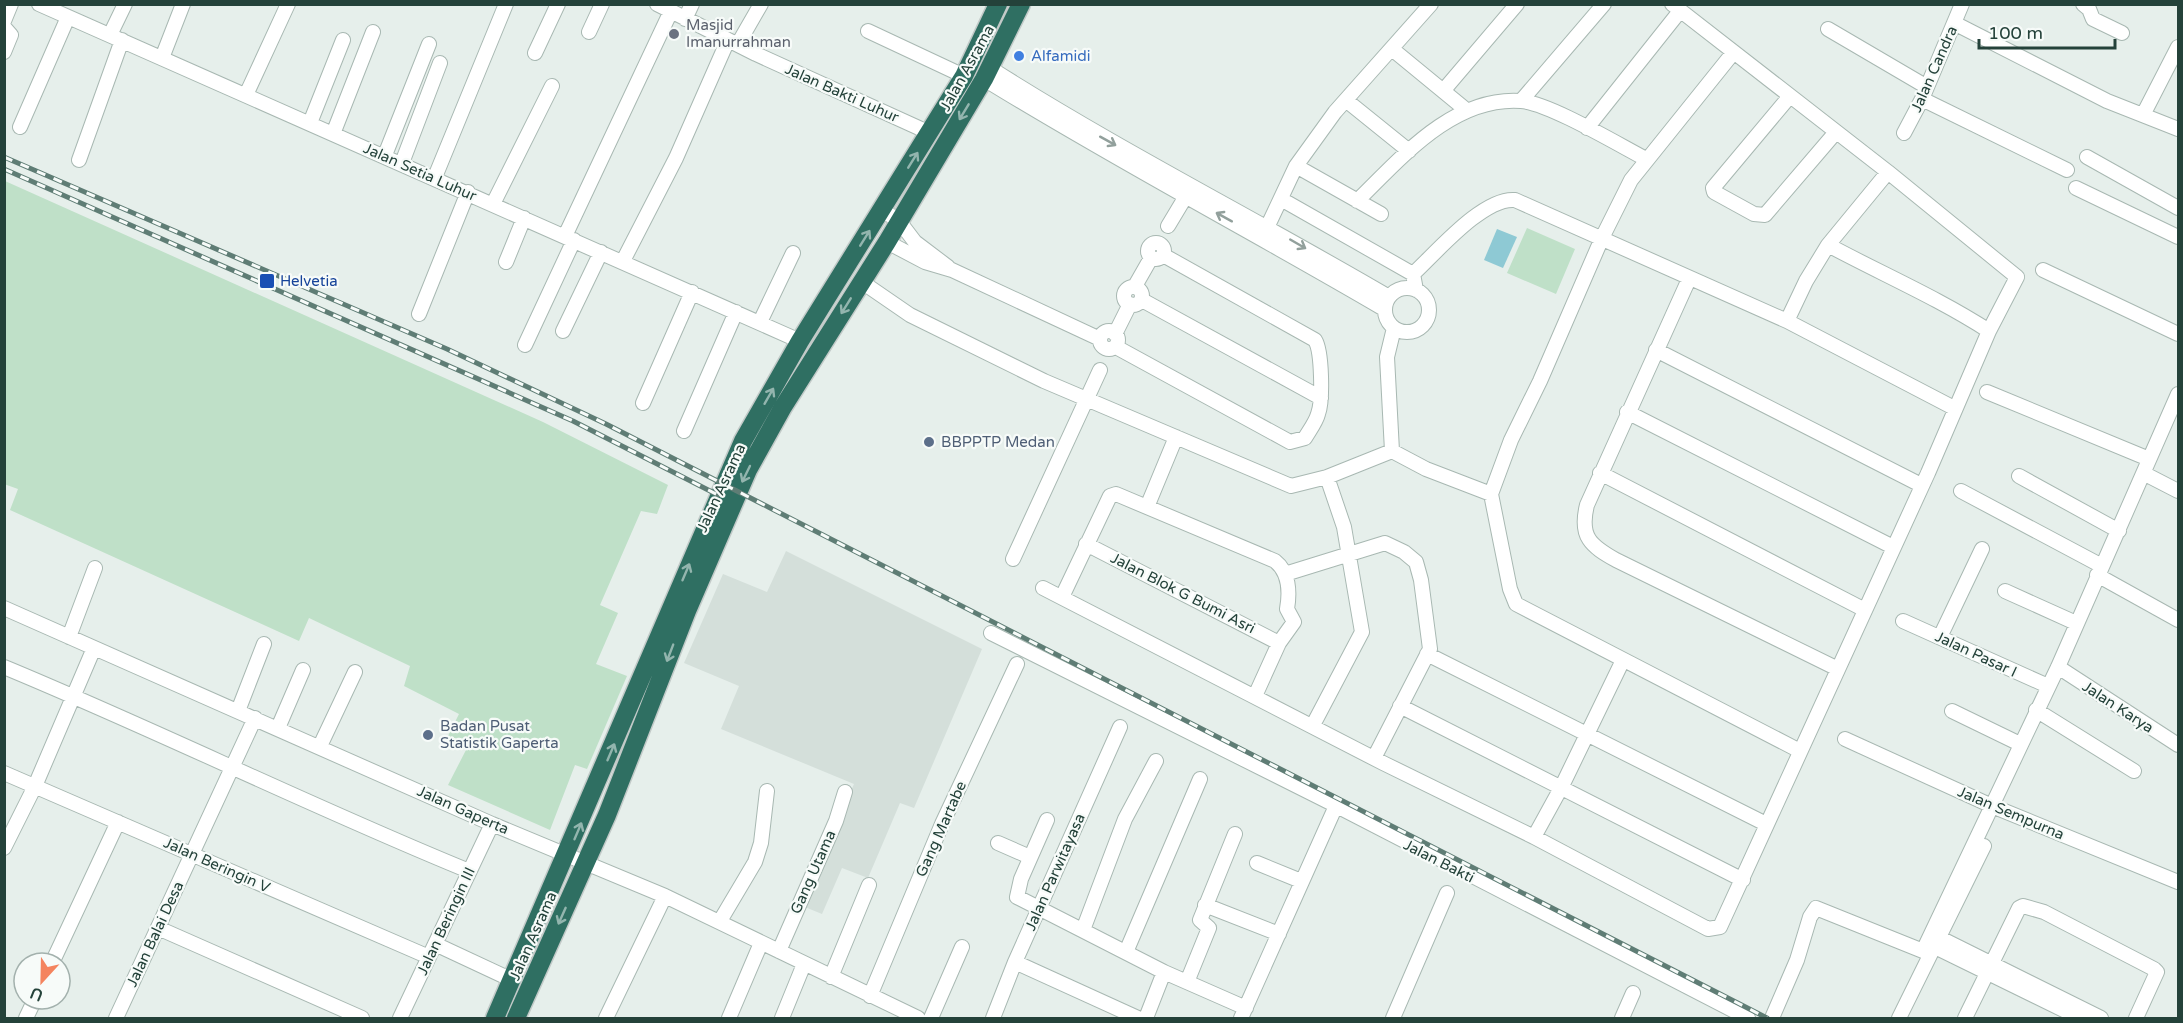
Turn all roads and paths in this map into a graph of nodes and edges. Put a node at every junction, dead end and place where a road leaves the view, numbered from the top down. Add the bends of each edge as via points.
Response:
1 (11, 4) edge
2 (39, 4) edge
3 (125, 4) edge
4 (183, 4) edge
5 (288, 4) edge
6 (506, 4) edge
7 (558, 4) edge
8 (602, 4) edge
9 (657, 4) edge
10 (692, 4) edge
11 (761, 4) edge
12 (998, 4) edge
13 (1021, 4) edge
14 (1431, 4) edge
15 (1517, 4) edge
16 (1604, 4) edge
17 (1962, 4) edge
18 (2082, 4) edge
19 (1676, 8) edge
20 (671, 11) junction
21 (64, 12) edge
22 (685, 19) junction
23 (4, 21) edge
24 (1954, 23) junction
25 (4, 27) edge
26 (1828, 29) dead end
27 (868, 31) dead end
28 (373, 32) dead end
29 (589, 32) dead end
30 (2122, 33) dead end
31 (116, 38) junction
32 (343, 40) dead end
33 (733, 42) junction
34 (429, 44) dead end
35 (2178, 46) edge
36 (1392, 50) junction
37 (4, 52) edge
38 (1733, 52) junction
39 (535, 54) dead end
40 (162, 58) junction
41 (440, 63) dead end
42 (987, 73) junction
43 (964, 76) junction
44 (552, 86) dead end
45 (1443, 91) junction
46 (1924, 93) junction
47 (246, 95) junction
48 (1790, 96) junction
49 (1347, 101) junction
50 (1521, 101) junction
51 (1465, 109) junction
52 (2143, 115) junction
53 (310, 123) junction
54 (20, 127) dead end
55 (1587, 128) junction
56 (1075, 129) junction
57 (2178, 129) edge
58 (1836, 132) junction
59 (930, 133) junction
60 (1904, 133) dead end
61 (333, 134) junction
62 (1409, 151) junction
63 (385, 155) junction
64 (2086, 157) dead end
65 (1646, 159) junction
66 (79, 160) dead end
67 (402, 163) junction
68 (1296, 166) junction
69 (2067, 170) dead end
70 (1888, 172) junction
71 (435, 177) junction
72 (2076, 188) dead end
73 (468, 192) junction
74 (1186, 196) junction
75 (1357, 201) junction
76 (1288, 203) dead end
77 (493, 204) junction
78 (2178, 208) edge
79 (882, 210) junction
80 (1381, 214) dead end
81 (524, 218) junction
82 (899, 221) junction
83 (1168, 226) dead end
84 (1265, 232) junction
85 (2178, 237) edge
86 (570, 238) junction
87 (1602, 238) junction
88 (887, 242) junction
89 (1828, 245) junction
90 (911, 247) junction
91 (601, 252) junction
92 (793, 253) dead end
93 (506, 261) dead end
94 (623, 261) junction
95 (2043, 270) dead end
96 (1413, 274) junction
97 (1689, 279) junction
98 (868, 287) junction
99 (1416, 290) junction
100 (692, 292) junction
101 (1136, 302) junction
102 (1386, 303) junction
103 (736, 312) junction
104 (419, 314) dead end
105 (1787, 321) junction
106 (760, 322) junction
107 (1394, 328) junction
108 (563, 331) dead end
109 (1989, 332) junction
110 (2178, 334) edge
111 (1115, 340) junction
112 (800, 341) junction
113 (525, 345) dead end
114 (1656, 350) junction
115 (1100, 370) dead end
116 (1987, 392) dead end
117 (2178, 394) edge
118 (1321, 398) junction
119 (1087, 400) junction
120 (643, 403) dead end
121 (1954, 408) junction
122 (1628, 412) junction
123 (684, 431) dead end
124 (1176, 437) junction
125 (1392, 451) junction
126 (2150, 459) junction
127 (1600, 473) junction
128 (2145, 474) junction
129 (2019, 476) dead end
130 (1327, 477) junction
131 (1921, 485) junction
132 (1961, 491) dead end
133 (2178, 491) edge
134 (1491, 494) junction
135 (1147, 507) junction
136 (2119, 531) junction
137 (1086, 544) junction
138 (1893, 547) junction
139 (1982, 549) dead end
140 (1348, 552) junction
141 (1013, 559) dead end
142 (95, 568) dead end
143 (2099, 570) junction
144 (1285, 574) junction
145 (1043, 588) dead end
146 (2005, 591) dead end
147 (1062, 597) junction
148 (4, 608) edge
149 (1865, 610) junction
150 (2178, 620) edge
151 (1903, 621) dead end
152 (2076, 623) junction
153 (991, 633) dead end
154 (69, 637) junction
155 (1940, 637) junction
156 (1279, 643) junction
157 (264, 644) dead end
158 (94, 648) junction
159 (1428, 654) junction
160 (1623, 660) junction
161 (1017, 663) dead end
162 (4, 667) edge
163 (2058, 667) junction
164 (1838, 669) junction
165 (303, 670) dead end
166 (355, 672) dead end
167 (2048, 686) junction
168 (74, 696) junction
169 (1255, 696) junction
170 (1400, 706) junction
171 (238, 711) junction
172 (1952, 711) dead end
173 (2036, 711) junction
174 (255, 718) junction
175 (1313, 725) junction
176 (1120, 727) dead end
177 (278, 728) junction
178 (1586, 734) junction
179 (1845, 739) dead end
180 (2020, 744) junction
181 (2178, 745) edge
182 (320, 746) junction
183 (1800, 751) junction
184 (1374, 758) junction
185 (1156, 761) dead end
186 (233, 766) junction
187 (2134, 771) dead end
188 (4, 773) edge
189 (1200, 779) dead end
190 (35, 786) junction
191 (1562, 786) junction
192 (767, 791) dead end
193 (845, 792) dead end
194 (1992, 806) junction
195 (1335, 808) junction
196 (1047, 820) dead end
197 (118, 822) junction
198 (492, 824) junction
199 (1766, 824) junction
200 (1235, 834) dead end
201 (1534, 837) junction
202 (998, 843) dead end
203 (1984, 846) dead end
204 (4, 848) edge
205 (193, 853) junction
206 (567, 856) junction
207 (1030, 857) junction
208 (586, 863) junction
209 (1257, 863) dead end
210 (469, 871) junction
211 (1743, 880) junction
212 (1301, 881) junction
213 (2178, 882) edge
214 (869, 885) dead end
215 (1447, 893) dead end
216 (665, 896) junction
217 (1205, 905) junction
218 (1039, 908) junction
219 (711, 917) junction
220 (158, 928) junction
221 (1083, 930) junction
222 (1279, 934) junction
223 (761, 942) junction
224 (1933, 945) junction
225 (962, 947) dead end
226 (58, 951) edge
227 (432, 951) junction
228 (779, 951) junction
229 (1125, 952) junction
230 (1015, 962) junction
231 (804, 964) junction
232 (1990, 967) junction
233 (1164, 972) junction
234 (831, 977) junction
235 (512, 980) junction
236 (1186, 982) junction
237 (1633, 993) dead end
238 (870, 996) junction
239 (892, 1013) edge
240 (1243, 1013) edge
241 (116, 1018) edge
242 (362, 1018) edge
243 (400, 1018) edge
244 (495, 1018) edge
245 (516, 1018) edge
246 (606, 1018) edge
247 (729, 1018) edge
248 (782, 1018) edge
249 (918, 1018) edge
250 (931, 1018) edge
251 (993, 1018) edge
252 (1138, 1018) edge
253 (1146, 1018) edge
254 (1393, 1018) edge
255 (1622, 1018) edge
256 (1748, 1018) edge
257 (1772, 1018) edge
258 (1892, 1018) edge
259 (1899, 1018) edge
260 (1965, 1018) edge
261 (2080, 1018) edge
262 (2101, 1018) edge
263 (2136, 1018) edge

1 - 23 street
2 - 21 street, Jalan Setia Luhur
3 - 31 street
4 - 40 street
5 - 47 street
6 - 71 street
7 - 39 street
8 - 29 street
9 - 20 street, Jalan Bakti Luhur
10 - 22 street
11 - 33 street
12 - 43 highway, Jalan Asrama
13 - 42 highway, Jalan Asrama
14 - 36 street
15 - 45 street
16 - 50 street
17 - 24 street, Jalan Candra
18 - 30 street via 2093,19
19 - 38 street
19 - 55 street
20 - 22 street, Jalan Bakti Luhur
20 - 86 street
21 - 31 street, Jalan Setia Luhur
21 - 54 street
22 - 33 street, Jalan Bakti Luhur
24 - 46 street, Jalan Candra
24 - 52 street via 2107,101
25 - 37 street via 11,36
26 - 46 street
27 - 43 street
28 - 61 street
31 - 40 street, Jalan Setia Luhur
31 - 66 street
32 - 53 street
33 - 59 street, Jalan Bakti Luhur
33 - 94 street
34 - 63 street
35 - 52 street
36 - 45 street
36 - 49 street
38 - 48 street
38 - 65 street
40 - 47 street, Jalan Setia Luhur
41 - 67 street
42 - 56 street
42 -> 82 highway, Jalan Asrama
43 - 59 highway, Jalan Asrama
44 - 77 street
45 - 51 street
46 - 60 street, Jalan Candra
46 - 69 street
47 - 53 street, Jalan Setia Luhur
48 - 58 street
48 - 58 street via 1713,188 1714,192 1754,214 1765,214
49 - 62 street
49 - 68 street
50 - 51 street
50 - 55 street
51 - 62 street
52 - 57 street
53 - 61 street, Jalan Setia Luhur
55 - 65 street
56 - 74 street
56 -> 84 street
58 - 70 street
79 -> 59 highway, Jalan Asrama
61 - 63 street, Jalan Setia Luhur
62 - 75 street
63 - 67 street, Jalan Setia Luhur
64 - 78 street
65 - 87 street
67 - 71 street, Jalan Setia Luhur
68 - 75 street
68 - 84 street
70 - 89 street
70 - 109 street via 2014,272 2016,280
71 - 73 street, Jalan Setia Luhur
72 - 85 street
73 - 77 street, Jalan Setia Luhur
73 - 104 street
74 - 83 street
84 -> 74 street
75 - 80 street
76 - 96 street
77 - 81 street, Jalan Setia Luhur
79 - 82 street
112 -> 79 highway, Jalan Asrama
81 - 86 street, Jalan Setia Luhur
81 - 93 street
82 - 88 highway, Jalan Asrama
82 - 90 street
84 - 102 street
86 - 91 street, Jalan Setia Luhur
86 - 113 street
87 - 96 street via 1522,201 1509,199 1479,213
87 - 97 street
87 - 134 street via 1498,469
88 - 90 street
88 - 98 highway, Jalan Asrama
89 - 105 street
89 - 109 street via 1950,305
90 - 111 street via 936,266 1100,339 1106,332
91 - 94 street, Jalan Setia Luhur
91 - 108 street
92 - 106 street
94 - 100 street, Jalan Setia Luhur
95 - 110 street
96 - 99 street
97 - 105 street
97 - 114 street
98 - 119 street via 898,307
98 -> 208 highway, Jalan Asrama via 783,407 748,470
99 - 102 street via 1401,288
99 - 107 street via 1429,307 1426,321 1408,333
100 - 103 street, Jalan Setia Luhur
100 - 120 street
101 - 111 street
101 - 118 street
101 - 118 street via 1126,302 1124,293 1135,286 1157,256 1311,336 1318,344
102 - 107 street via 1385,316
103 - 106 street, Jalan Setia Luhur
103 - 123 street
105 - 121 street
106 - 112 street, Jalan Setia Luhur
107 - 125 street via 1387,357
109 - 121 street
111 - 118 street via 1290,442 1307,435 1319,412
206 -> 112 highway, Jalan Asrama via 723,484
114 - 122 street
114 - 131 street
115 - 119 street
116 - 126 street
117 - 126 street
119 - 124 street
119 - 141 street
121 - 131 street
122 - 127 street
122 - 138 street
124 - 130 street via 1291,486
124 - 135 street
125 - 130 street
125 - 134 street
126 - 128 street
127 - 149 street
127 - 164 street via 1584,517 1591,545
128 - 133 street
128 - 136 street
129 - 136 street
130 - 140 street via 1344,526
131 - 138 street
132 - 143 street
134 - 160 street via 1516,604
135 - 137 street via 1120,494 1113,495
135 - 144 street via 1275,561
136 - 143 street
137 - 147 street
137 - 156 street, Jalan Blok G Bumi Asri
138 - 149 street
139 - 155 street
140 - 144 street
140 - 159 street via 1385,543 1416,562 1430,643
140 - 175 street via 1362,632
142 - 154 street
143 - 150 street
143 - 152 street
144 - 156 street via 1290,597 1287,609 1294,622
145 - 147 street
146 - 152 street
147 - 169 street
148 - 154 street, Jalan Gaperta
149 - 164 street
151 - 155 street, Jalan Pasar I
152 - 163 street
153 - 195 street, Jalan Bakti
154 - 158 street, Jalan Gaperta
155 - 167 street, Jalan Pasar I
156 - 169 street
157 - 171 street
158 - 168 street
158 - 171 street, Jalan Gaperta
159 - 170 street
159 - 178 street
160 - 178 street
160 - 183 street
161 - 238 street, Gang Martabe via 942,824
162 - 168 street
163 - 167 street
163 - 181 street, Jalan Karya
164 - 183 street
165 - 177 street
166 - 182 street
167 - 173 street
168 - 186 street
168 - 190 street
169 - 175 street
170 - 184 street
170 - 191 street
171 - 174 street, Jalan Gaperta
172 - 180 street
173 - 180 street
173 - 187 street
174 - 177 street, Jalan Gaperta
174 - 186 street, Jalan Balai Desa
175 - 184 street
176 - 218 street, Jalan Parwitayasa
177 - 182 street, Jalan Gaperta
178 - 191 street
178 - 199 street
179 - 194 street, Jalan Sempurna
180 - 194 street
182 - 198 street, Jalan Gaperta
183 - 199 street
184 - 201 street
185 - 221 street via 1123,825
186 - 205 street, Jalan Balai Desa
186 - 210 street via 327,813
188 - 190 street, Jalan Beringin V
189 - 229 street
190 - 197 street, Jalan Beringin V
190 - 204 street
191 - 201 street
191 - 211 street
192 - 219 street via 755,862
193 - 228 street, Gang Utama
194 - 213 street, Jalan Sempurna
194 - 224 street
195 - 212 street
195 - 256 street, Jalan Bakti
196 - 207 street
197 - 205 street, Jalan Beringin V
197 - 226 street
198 - 206 street, Jalan Gaperta
198 - 210 street, Jalan Beringin III
199 - 211 street
200 - 217 street
201 - 211 street via 1708,929 1720,927
202 - 207 street
203 - 224 street
205 - 220 street, Jalan Balai Desa
205 - 227 street, Jalan Beringin V
206 - 208 street, Jalan Gaperta
206 - 235 highway, Jalan Asrama
207 - 218 street via 1017,896
208 - 216 street, Jalan Gaperta
208 -> 245 highway, Jalan Asrama
209 - 212 street
210 - 227 street, Jalan Beringin III
212 - 222 street
214 - 234 street
215 - 254 street
216 - 219 street, Jalan Gaperta
216 - 246 street
217 - 222 street
217 - 236 street via 1199,921 1209,928
218 - 221 street
218 - 230 street, Jalan Parwitayasa
219 - 223 street, Jalan Gaperta
220 - 241 street, Jalan Balai Desa
220 - 242 street
221 - 229 street
222 - 240 street
223 - 228 street, Jalan Gaperta
223 - 247 street
224 - 232 street
224 - 257 street via 1816,908
224 - 258 street
224 - 259 street
225 - 250 street
227 - 235 street, Jalan Beringin V
227 - 243 street, Jalan Beringin III
228 - 231 street, Jalan Gaperta
229 - 233 street
230 - 251 street, Jalan Parwitayasa
230 - 252 street
231 - 234 street, Jalan Gaperta
231 - 248 street
232 - 260 street
232 - 261 street
232 - 262 street
232 - 263 street via 2019,908 2036,908 2157,972
233 - 236 street
233 - 253 street
234 - 238 street, Jalan Gaperta
235 - 244 highway, Jalan Asrama
236 - 240 street
237 - 255 street
238 - 239 street, Jalan Gaperta
239 - 249 street, Jalan Gaperta

